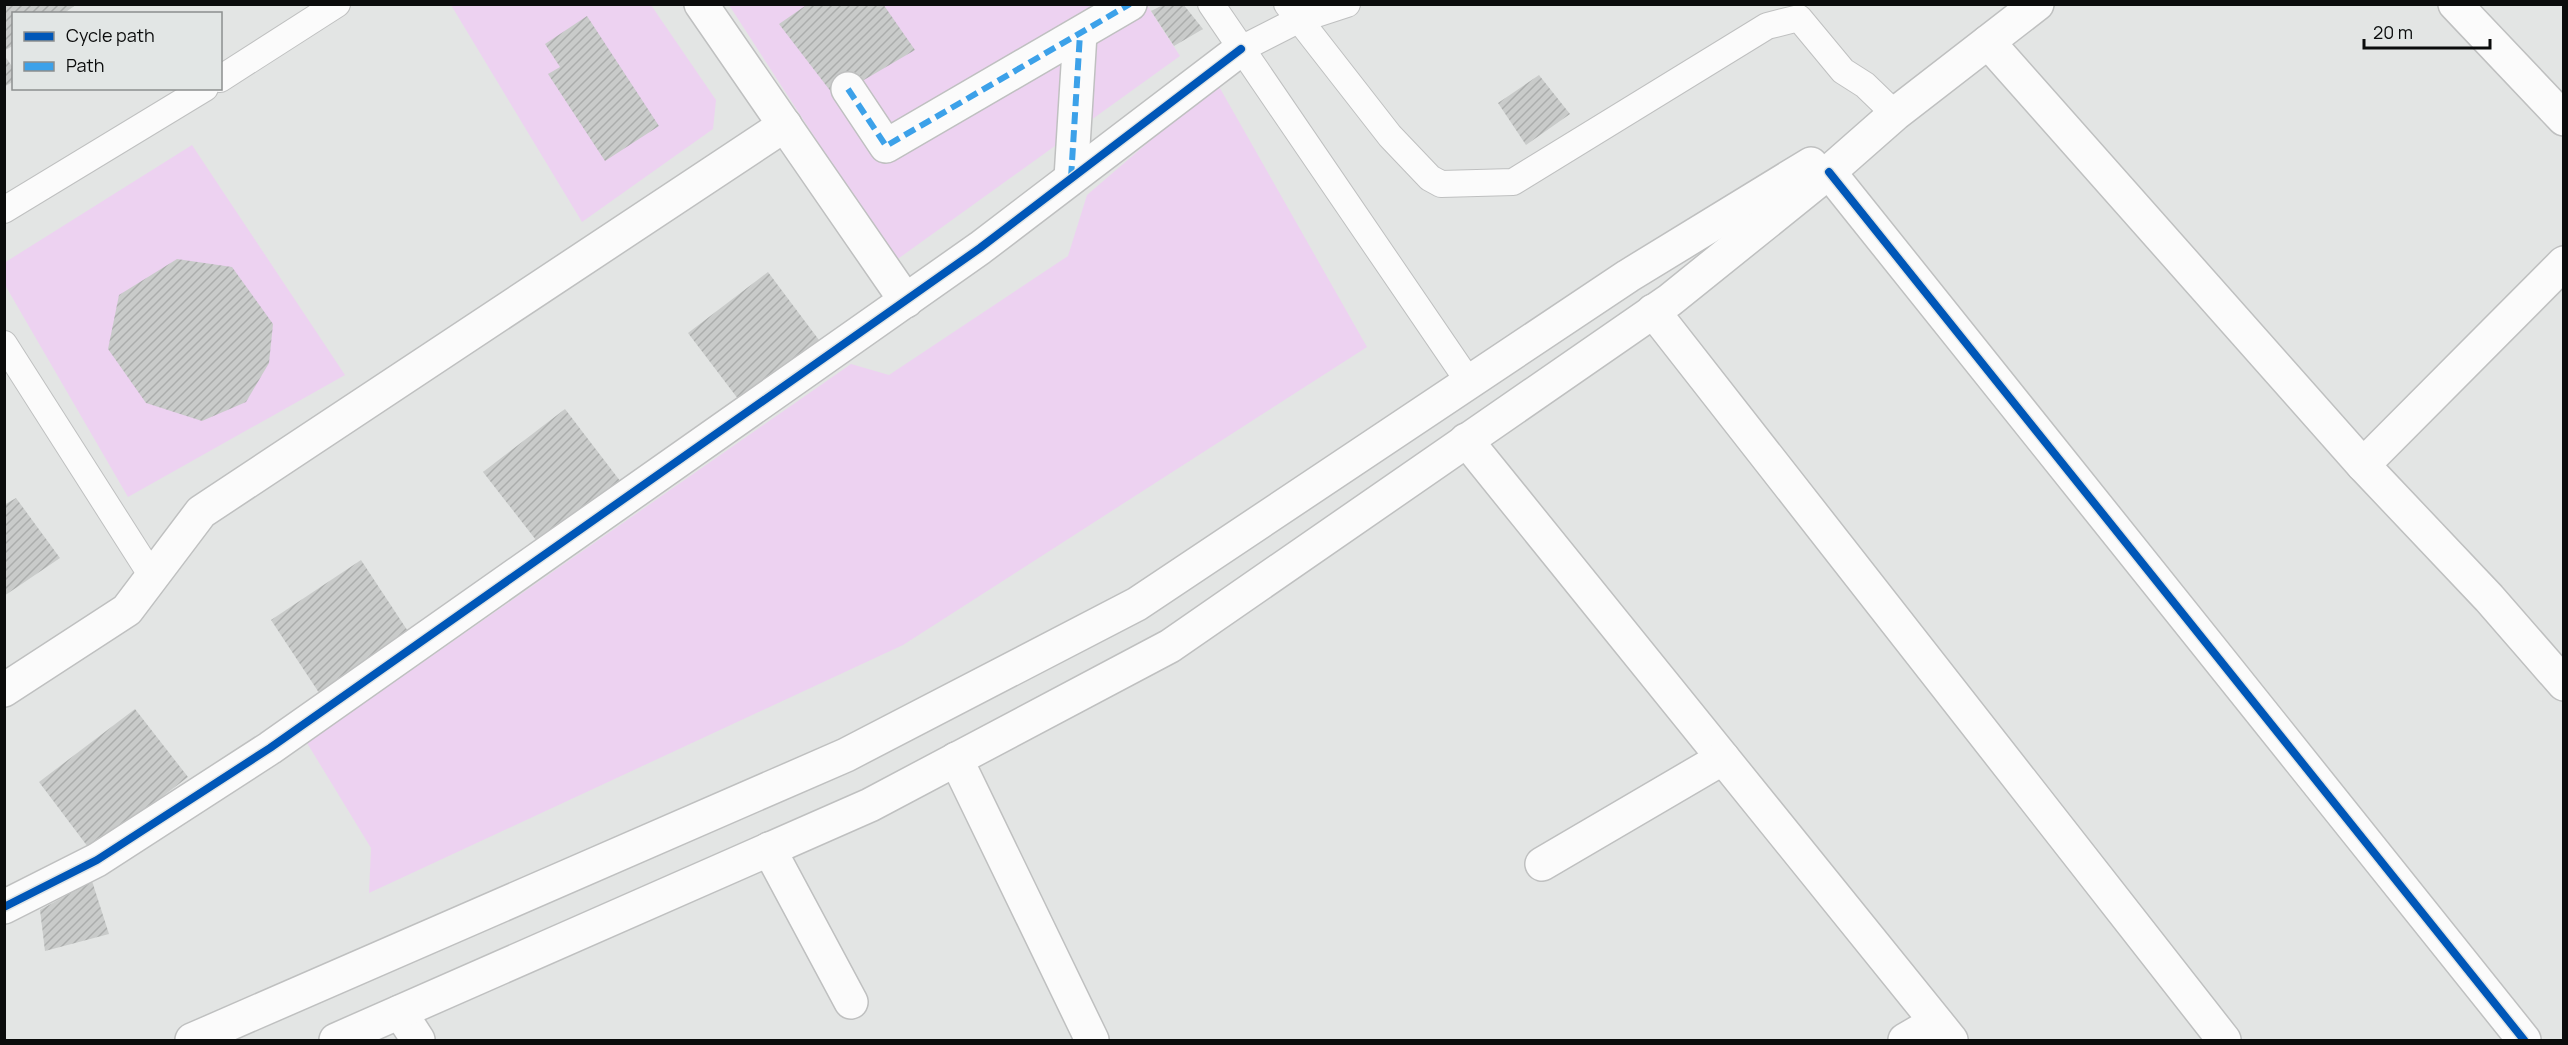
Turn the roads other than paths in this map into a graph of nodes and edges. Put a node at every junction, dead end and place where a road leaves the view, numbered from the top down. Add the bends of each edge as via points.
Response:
1 (338, 4) edge
2 (701, 4) edge
3 (1130, 4) edge
4 (1211, 4) edge
5 (1347, 4) edge
6 (2037, 4) edge
7 (2455, 4) edge
8 (1293, 12) edge
9 (1080, 34) junction
10 (1988, 42) junction
11 (1241, 49) junction
12 (222, 78) edge
13 (848, 89) dead end
14 (201, 90) edge
15 (1895, 114) junction
16 (2564, 119) edge
17 (784, 124) junction
18 (1829, 172) junction
19 (1071, 178) junction
20 (4, 210) edge
21 (2564, 263) edge
22 (906, 301) junction
23 (1653, 311) junction
24 (4, 344) edge
25 (1469, 382) junction
26 (1466, 440) junction
27 (2363, 465) junction
28 (152, 576) junction
29 (2564, 684) edge
30 (4, 690) edge
31 (1723, 758) junction
32 (956, 759) junction
33 (769, 849) junction
34 (1542, 864) dead end
35 (4, 907) edge
36 (851, 1002) dead end
37 (400, 1012) junction
38 (1944, 1031) edge
39 (192, 1041) edge
40 (336, 1041) edge
41 (417, 1041) edge
42 (1092, 1041) edge
43 (1905, 1041) edge
44 (2224, 1041) edge
45 (2524, 1041) edge

1 - 12 lane
2 - 17 street
3 - 9 street
4 - 11 lane
5 - 8 lane
6 - 10 street
7 - 16 street
8 - 11 lane
8 - 15 lane via 1390,136 1430,178 1441,184 1514,182 1767,26 1799,18 1843,70
9 - 13 street via 886,146
9 - 19 street
10 - 15 street
10 - 27 street
11 - 19 street
11 - 25 lane
14 - 20 lane
15 - 18 street
15 - 25 street via 1628,276
17 - 22 street
17 - 28 street via 201,512
18 - 23 street
18 - 45 street
19 - 22 street
21 - 27 street
22 - 35 street via 270,748 97,860
23 - 26 street
23 - 44 street
24 - 28 lane
25 - 39 street via 1137,604 846,755
26 - 31 street
26 - 32 street via 1170,646
27 - 29 street
28 - 30 street via 127,610
31 - 34 street
31 - 38 street
32 - 33 street via 870,805
32 - 42 street
33 - 36 street
33 - 37 street
37 - 40 street
37 - 41 street
38 - 43 street

